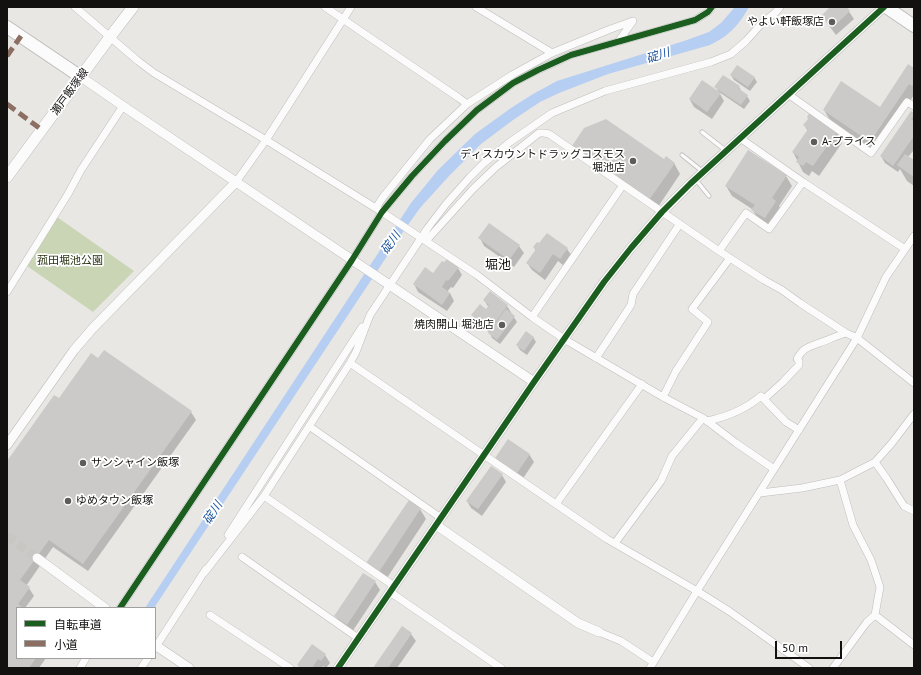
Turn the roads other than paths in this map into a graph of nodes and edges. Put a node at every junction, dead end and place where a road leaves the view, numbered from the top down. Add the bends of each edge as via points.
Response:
1 (75, 7) edge
2 (133, 7) edge
3 (325, 7) edge
4 (351, 7) edge
5 (476, 7) edge
6 (701, 7) edge
7 (780, 7) edge
8 (885, 7) edge
9 (710, 9) edge
10 (343, 19) junction
11 (914, 26) edge
12 (7, 27) edge
13 (110, 37) junction
14 (618, 42) junction
15 (552, 53) junction
16 (81, 77) junction
17 (788, 94) junction
18 (467, 104) junction
19 (123, 106) junction
20 (914, 106) edge
21 (702, 132) dead end
22 (740, 138) junction
23 (266, 140) junction
24 (726, 150) junction
25 (682, 155) dead end
26 (703, 172) junction
27 (8, 174) edge
28 (695, 179) junction
29 (236, 182) junction
30 (803, 182) junction
31 (623, 185) junction
32 (709, 196) dead end
33 (381, 211) junction
34 (662, 212) junction
35 (679, 225) junction
36 (914, 236) edge
37 (423, 239) junction
38 (905, 249) junction
39 (719, 251) junction
40 (730, 258) junction
41 (353, 261) junction
42 (389, 285) junction
43 (7, 292) edge
44 (370, 315) junction
45 (532, 317) junction
46 (846, 333) junction
47 (857, 338) junction
48 (564, 339) junction
49 (596, 358) junction
50 (350, 364) junction
51 (534, 382) junction
52 (914, 383) edge
53 (642, 384) junction
54 (663, 397) junction
55 (764, 399) junction
56 (914, 414) edge
57 (705, 419) junction
58 (309, 426) junction
59 (799, 430) junction
60 (7, 445) edge
61 (484, 456) junction
62 (875, 462) junction
63 (774, 469) junction
64 (840, 480) junction
65 (760, 492) junction
66 (264, 496) junction
67 (556, 504) junction
68 (914, 511) edge
69 (438, 521) junction
70 (615, 543) junction
71 (242, 557) dead end
72 (37, 558) tunnel mouth
73 (204, 573) junction
74 (392, 589) junction
75 (697, 591) junction
76 (105, 607) edge
77 (121, 607) edge
78 (210, 615) dead end
79 (875, 615) junction
80 (599, 632) joint
81 (358, 638) junction
82 (914, 645) edge
83 (156, 646) edge
84 (85, 659) edge
85 (147, 659) edge
86 (652, 665) edge
87 (340, 667) edge
88 (80, 668) edge
89 (141, 668) edge
90 (188, 668) edge
91 (290, 668) edge
92 (501, 668) edge
93 (809, 668) edge
94 (833, 668) edge

1 - 13 street
2 - 13 main road, 瀬戸飯塚線
3 - 10 street
4 - 10 street
5 - 15 street
6 - 9 street
7 - 37 street via 731,54 605,92 552,113 510,142 479,168 446,204
8 - 11 main road
8 - 17 street
9 - 14 street via 695,20
10 - 18 street
10 - 23 street
12 - 16 main road
13 - 16 main road, 瀬戸飯塚線
13 - 23 street via 154,73
14 - 15 street via 633,21
14 - 33 street via 571,55 513,83 477,110
15 - 18 street
16 - 19 street
16 - 27 main road, 瀬戸飯塚線
17 - 20 street via 871,153 907,102
17 - 22 street
18 - 33 street via 430,139 383,197
19 - 29 street
19 - 43 street
21 - 24 lane
22 - 24 street
22 - 30 street
23 - 29 street
23 - 33 street
24 - 26 street
25 - 26 lane
26 - 28 street
28 - 32 lane
28 - 34 street
29 - 41 street
29 - 60 street via 93,328 74,350
30 - 38 street
30 - 39 street via 768,229 746,213
31 - 34 street
31 - 37 street via 549,134 539,133 496,167
31 - 45 street
33 - 37 street
33 - 41 street
34 - 35 street
34 - 48 street via 604,282
35 - 39 street
35 - 49 street via 633,294 631,305
36 - 38 street
37 - 42 street
37 - 45 street via 477,275
38 - 47 street via 886,277
39 - 40 street
40 - 46 street
40 - 54 street via 692,309 708,322 676,370
41 - 42 street
41 - 77 street
42 - 44 street
42 - 51 street
44 - 50 street
44 - 73 street
45 - 48 street
46 - 47 street
46 - 55 street via 804,350 797,359 799,365
47 - 52 street
47 - 59 street
48 - 49 street
48 - 51 street
49 - 53 street
50 - 58 street
50 - 61 street
51 - 61 street
53 - 54 street
53 - 67 street
54 - 57 street
55 - 57 street via 761,396 753,404 717,419
55 - 59 street via 786,422
56 - 62 street
57 - 63 street
57 - 70 street via 672,456 661,481
58 - 66 street
58 - 69 street
59 - 63 street
61 - 67 street
61 - 69 street
62 - 64 street
62 - 68 street via 904,506
63 - 65 street
64 - 65 street via 802,488
64 - 79 street via 852,526 871,560 880,587
65 - 75 street
66 - 73 street
66 - 74 street
67 - 70 street
69 - 74 street
69 - 80 street via 578,623
70 - 75 street
71 - 81 street
72 - 76 street
73 - 83 street
74 - 81 street
74 - 92 street
75 - 86 street
75 - 93 street
78 - 91 street
79 - 82 street
79 - 94 street
80 - 86 street via 621,641
81 - 87 street
83 - 90 street
84 - 88 street
85 - 89 street

